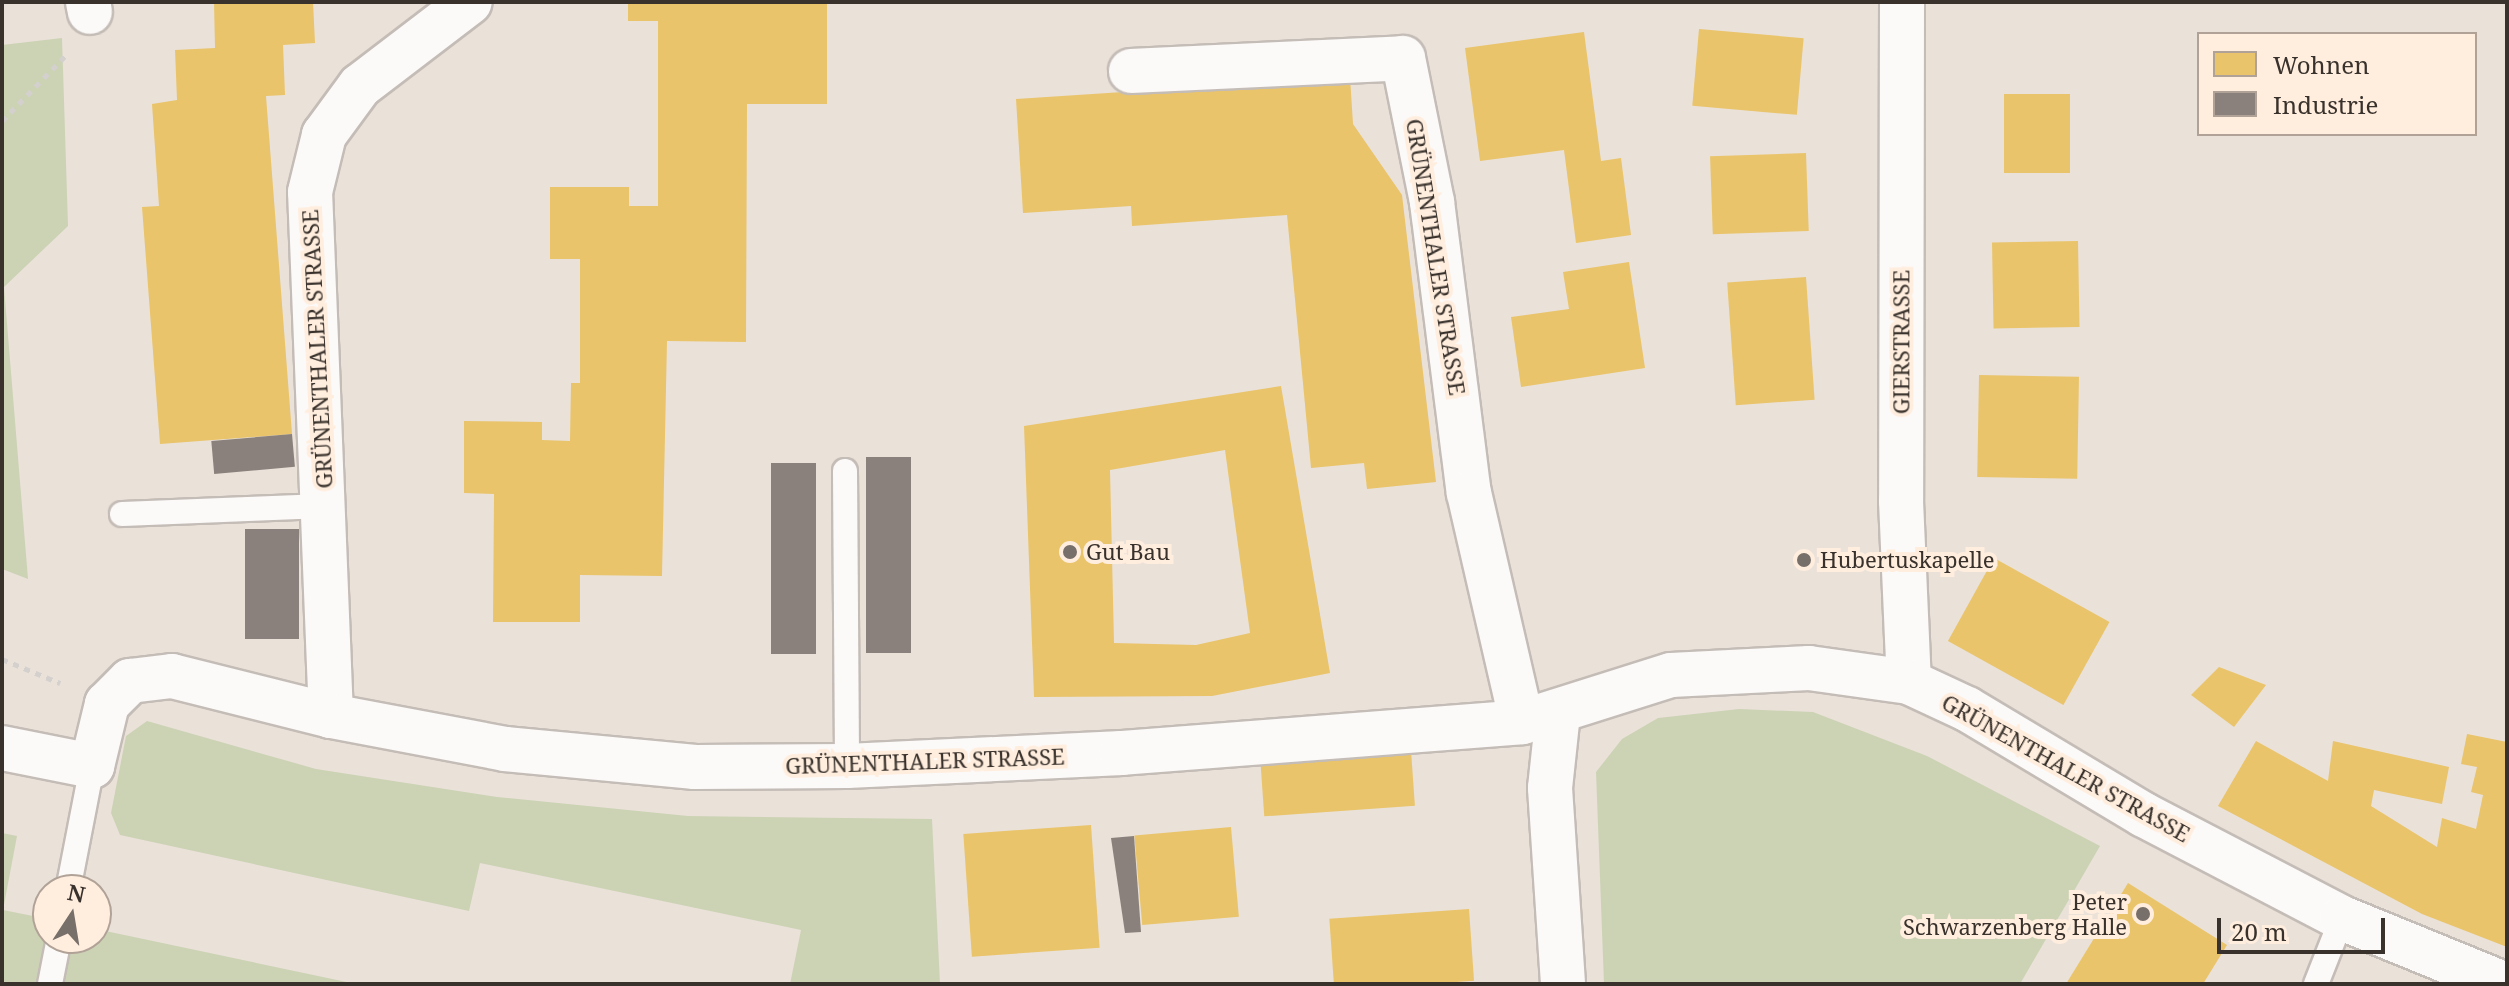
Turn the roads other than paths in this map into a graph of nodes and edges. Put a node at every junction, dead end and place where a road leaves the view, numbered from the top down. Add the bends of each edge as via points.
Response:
1 (470, 2) edge
2 (1902, 2) edge
3 (1131, 71) dead end
4 (845, 471) dead end
5 (324, 506) junction
6 (122, 514) dead end
7 (1909, 682) junction
8 (331, 716) junction
9 (1540, 717) junction
10 (2, 748) edge
11 (92, 766) junction
12 (847, 766) junction
13 (71, 874) edge
14 (2342, 918) junction
15 (56, 954) edge
16 (50, 984) edge
17 (1563, 984) edge
18 (2316, 984) edge
19 (2504, 984) edge

1 - 5 street, GRÜNENTHALER STRASSE via 360,86 324,135 310,192
2 - 7 street, GIERSTRASSE via 1901,501
3 - 9 street, GRÜNENTHALER STRASSE via 1403,58 1432,202 1469,493
4 - 12 lane
5 - 6 lane
5 - 8 street, GRÜNENTHALER STRASSE
7 - 9 street, GRÜNENTHALER STRASSE via 1809,668 1671,675
7 - 14 street, GRÜNENTHALER STRASSE via 1967,709 2144,815
8 - 11 street, GRÜNENTHALER STRASSE via 172,676 130,681 107,704
8 - 12 street, GRÜNENTHALER STRASSE via 505,749 695,767
9 - 12 street, GRÜNENTHALER STRASSE via 1122,753
9 - 17 street, GRÜNENTHALER STRASSE
10 - 11 street
11 - 13 lane
14 - 18 lane
14 - 19 street, GRÜNENTHALER STRASSE
15 - 16 lane

